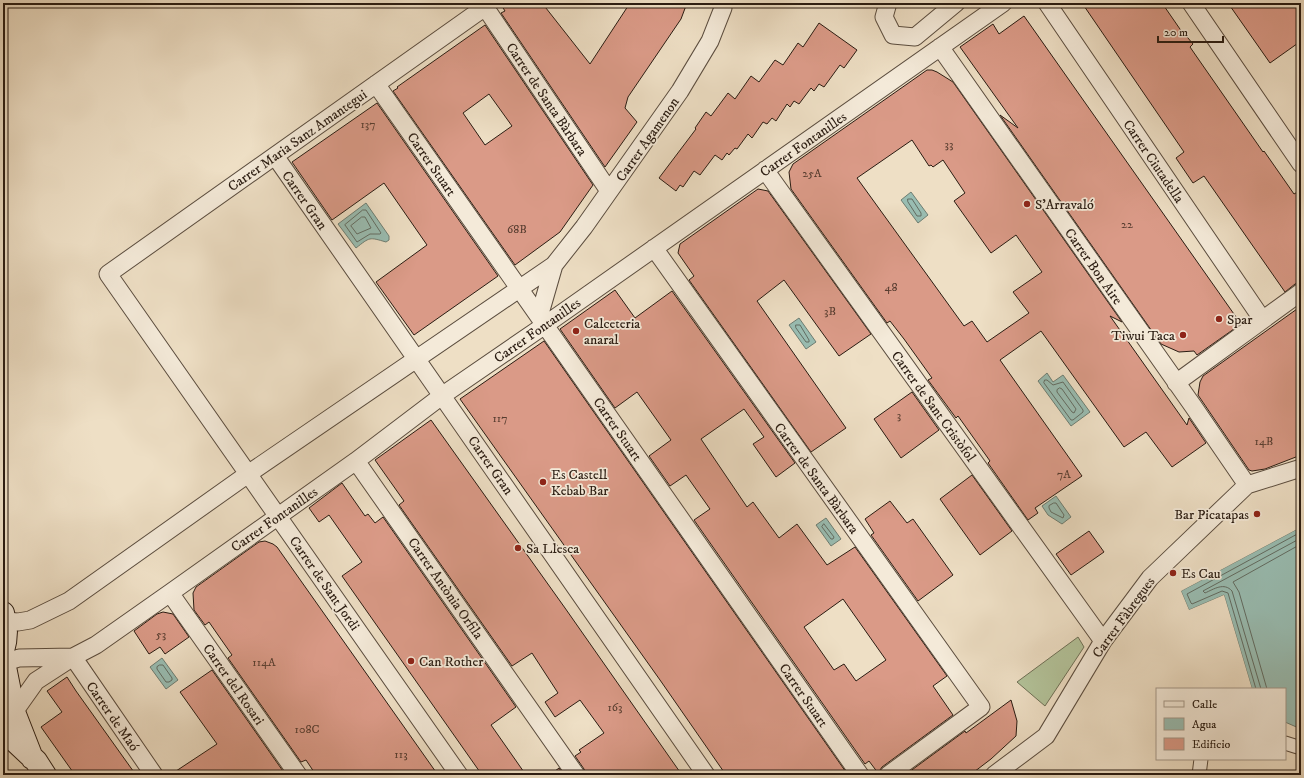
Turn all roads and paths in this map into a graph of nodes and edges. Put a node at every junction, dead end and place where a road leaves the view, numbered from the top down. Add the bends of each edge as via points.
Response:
1 (723, 3) edge
2 (888, 3) edge
3 (956, 3) edge
4 (1003, 3) edge
5 (1046, 3) edge
6 (1191, 3) edge
7 (485, 6) joint
8 (940, 47) junction
9 (376, 84) junction
10 (275, 156) junction
11 (1301, 164) edge
12 (765, 170) junction
13 (610, 191) junction
14 (654, 248) junction
15 (554, 265) junction
16 (108, 274) joint
17 (520, 289) junction
18 (1301, 292) edge
19 (1262, 319) junction
20 (542, 321) junction
21 (417, 359) junction
22 (1176, 383) junction
23 (443, 395) junction
24 (356, 461) junction
25 (1301, 468) edge
26 (248, 474) junction
27 (1247, 485) junction
28 (278, 517) junction
29 (170, 593) junction
30 (4, 617) edge
31 (1103, 641) junction
32 (73, 657) junction
33 (3, 658) edge
34 (8, 721) edge
35 (1286, 743) edge
36 (1301, 748) edge
37 (1201, 760) edge
38 (45, 775) edge
39 (154, 775) edge
40 (298, 775) edge
41 (459, 775) edge
42 (576, 775) edge
43 (706, 775) edge
44 (860, 775) edge
45 (888, 775) edge
46 (994, 775) edge
47 (1199, 775) edge

1 - 13 street, Carrer Agamenon via 710,41 680,91
2 - 3 street via 884,17 893,36 915,37
4 - 8 street, Carrer Fontanilles
5 - 19 street, Carrer Ciutadella
6 - 11 street
7 - 9 street, Carrer Maria Sanz Amantegui
7 - 13 street, Carrer de Santa Bàrbara
8 - 12 street, Carrer Fontanilles
8 - 22 street, Carrer Bon Aire
9 - 10 street, Carrer Maria Sanz Amantegui
9 - 17 street, Carrer Stuart
10 - 16 street, Carrer Maria Sanz Amantegui
10 - 21 street, Carrer Gran
12 - 14 street, Carrer Fontanilles
12 - 31 street, Carrer de Sant Cristòfol
13 - 15 street, Carrer Agamenon
14 - 20 street, Carrer Fontanilles
14 - 45 street, Carrer de Santa Bàrbara via 981,707
15 - 17 street, Carrer Agamenon
15 - 20 street, Carrer Agamenon
16 - 26 street, Carrer de Sant Jordi
17 - 20 street, Carrer Stuart
17 - 21 street
18 - 19 street
19 - 22 street
20 - 23 street, Carrer Fontanilles
20 - 44 street, Carrer Stuart
21 - 23 street, Carrer Gran
21 - 26 street
22 - 27 street, Carrer Bon Aire
23 - 24 street, Carrer Fontanilles
23 - 43 street, Carrer Gran
24 - 28 street, Carrer Fontanilles
24 - 42 street, Carrer Antònia Orfila
25 - 27 street, Carrer Fàbregues
26 - 28 street, Carrer de Sant Jordi
26 - 30 street via 69,601 30,620 18,622
27 - 31 street, Carrer Fàbregues via 1150,578
28 - 29 street, Carrer Fontanilles
28 - 41 street, Carrer de Sant Jordi
29 - 32 street, Carrer Fontanilles via 96,645
29 - 40 street, Carrer del Rosari
30 - 33 main road via 6,632
31 - 46 street, Carrer Fàbregues via 1046,736
32 - 33 street, Carrer Fontanilles
32 - 34 street, Carrer Fontanilles via 36,680
32 - 39 street, Carrer de Maó
33 - 34 main road
34 - 38 main road
35 - 36 street
37 - 47 street

